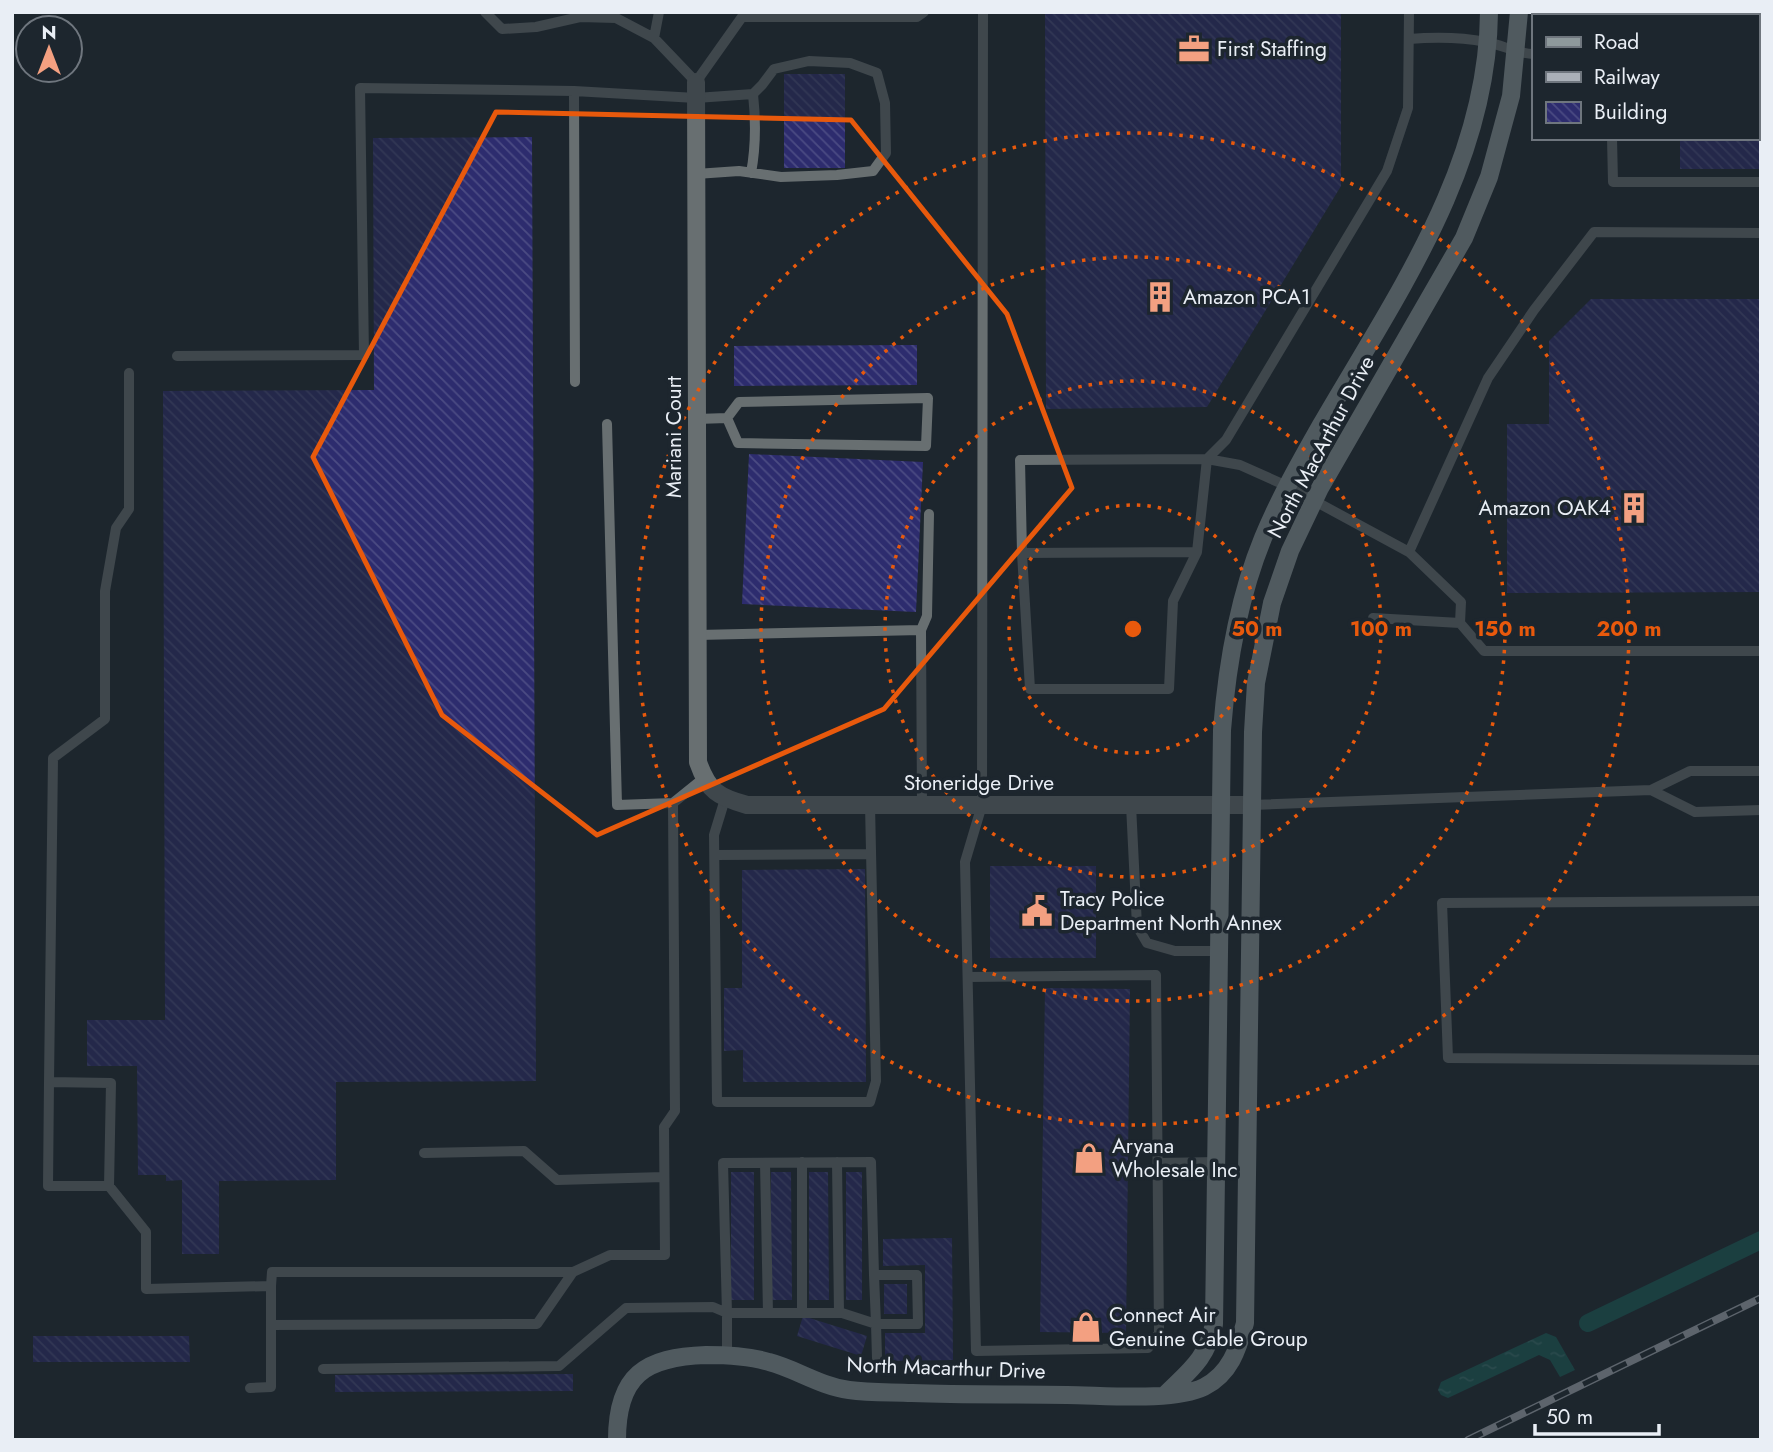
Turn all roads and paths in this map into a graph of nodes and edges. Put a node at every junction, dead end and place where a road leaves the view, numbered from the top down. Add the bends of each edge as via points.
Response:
1 (485, 12) edge
2 (659, 12) edge
3 (923, 12) edge
4 (983, 12) edge
5 (1409, 12) edge
6 (1489, 12) edge
7 (1519, 12) edge
8 (738, 14) edge
9 (654, 38) junction
10 (1409, 39) junction
11 (1487, 42) junction
12 (1525, 53) edge
13 (696, 90) junction
14 (574, 91) junction
15 (753, 94) junction
16 (1612, 140) edge
17 (751, 173) junction
18 (696, 174) junction
19 (1761, 182) edge
20 (1761, 233) edge
21 (177, 356) dead end
22 (129, 373) dead end
23 (575, 382) dead end
24 (727, 418) junction
25 (697, 419) junction
26 (607, 424) dead end
27 (1207, 459) junction
28 (1287, 486) junction
29 (1315, 499) junction
30 (929, 514) dead end
31 (1197, 552) junction
32 (1409, 552) junction
33 (1021, 553) junction
34 (1373, 618) dead end
35 (1460, 623) junction
36 (921, 630) junction
37 (698, 635) junction
38 (1761, 651) edge
39 (1761, 771) edge
40 (713, 788) junction
41 (1651, 790) junction
42 (673, 803) junction
43 (870, 805) junction
44 (922, 805) junction
45 (982, 805) junction
46 (1131, 805) junction
47 (1220, 805) junction
48 (1252, 805) junction
49 (1761, 810) edge
50 (871, 854) junction
51 (715, 855) junction
52 (1761, 901) edge
53 (1219, 951) junction
54 (968, 977) junction
55 (1761, 1060) edge
56 (49, 1082) junction
57 (424, 1153) dead end
58 (802, 1162) junction
59 (836, 1162) junction
60 (1217, 1162) junction
61 (765, 1163) junction
62 (1158, 1163) junction
63 (664, 1177) junction
64 (108, 1186) junction
65 (573, 1272) junction
66 (874, 1275) junction
67 (271, 1286) junction
68 (727, 1313) junction
69 (768, 1313) junction
70 (802, 1313) junction
71 (839, 1313) junction
72 (876, 1324) junction
73 (271, 1325) junction
74 (727, 1355) junction
75 (877, 1358) dead end
76 (323, 1369) dead end
77 (250, 1388) dead end
78 (1165, 1395) junction
79 (617, 1440) edge

1 - 9 lane via 502,29 580,17 616,18
2 - 9 lane
3 - 8 lane via 917,17
4 - 45 lane
5 - 10 lane
6 - 11 main road, North MacArthur Drive
7 - 12 main road, North MacArthur Drive
8 - 13 lane
9 - 13 lane
10 - 11 lane
10 - 27 lane via 1408,108 1387,171 1226,440
11 - 12 lane
11 - 28 main road, North MacArthur Drive via 1481,92 1457,177 1430,237
12 - 29 main road, North MacArthur Drive via 1489,177 1464,238
13 - 14 lane
13 - 15 lane
13 - 18 street, Mariani Court
14 - 21 lane via 360,88 364,355
14 - 23 lane
15 - 17 lane via 756,123
15 - 17 lane via 774,69 809,61 850,63 877,73 885,103 886,153 873,171 781,177
16 - 19 lane via 1613,182
17 - 18 lane
18 - 25 street, Mariani Court
20 - 32 lane via 1594,232 1488,377
22 - 56 lane via 129,509 116,528 105,591 105,719 53,758
24 - 24 lane via 739,402 928,398 926,446 738,443
24 - 25 lane
25 - 37 street, Mariani Court
26 - 42 lane via 617,805
27 - 28 lane via 1240,465
27 - 31 lane
27 - 33 lane via 1020,460
28 - 29 lane
28 - 47 main road, North MacArthur Drive via 1245,590 1226,681
29 - 32 lane
29 - 48 main road, North MacArthur Drive via 1272,603 1256,683
30 - 36 lane via 927,616
31 - 33 lane
31 - 33 lane via 1173,601 1169,689 1030,689
32 - 35 lane via 1461,602
34 - 35 lane
35 - 38 lane via 1484,651
36 - 37 lane
36 - 44 lane
37 - 40 street, Mariani Court via 698,762
39 - 41 lane via 1690,771
40 - 42 lane
40 - 43 street, Stoneridge Drive via 747,805
40 - 51 lane
41 - 48 lane
41 - 49 lane via 1695,812
42 - 63 lane via 675,1111 664,1127
43 - 44 street, Stoneridge Drive
43 - 50 lane
44 - 45 street, Stoneridge Drive
45 - 46 street, Stoneridge Drive
45 - 54 lane via 965,862
46 - 47 street, Stoneridge Drive
46 - 53 lane via 1137,926 1147,943 1175,951
47 - 48 street, Stoneridge Drive
47 - 53 main road, North MacArthur Drive
48 - 78 main road, North MacArthur Drive via 1245,1323 1236,1356 1219,1377 1199,1389
50 - 51 lane
50 - 51 lane via 876,1081 870,1102 717,1102
52 - 55 lane via 1442,902 1448,1058
53 - 60 main road, North MacArthur Drive
54 - 62 lane via 1156,975
54 - 62 lane via 976,1351 1148,1348 1159,1333
56 - 64 lane via 48,1186
56 - 64 lane via 111,1083
57 - 63 lane via 524,1151 557,1180
58 - 59 lane
58 - 61 lane
58 - 70 lane
59 - 66 lane via 871,1162
59 - 71 lane
60 - 62 lane
60 - 78 main road, North MacArthur Drive via 1210,1343 1202,1359
61 - 68 lane via 723,1163
61 - 69 lane
63 - 65 lane via 664,1255 610,1255
64 - 67 lane via 146,1232 146,1289
65 - 67 lane via 272,1272
65 - 73 lane via 537,1324
66 - 72 lane
66 - 72 lane via 918,1275 918,1324
67 - 73 lane
68 - 69 lane
68 - 74 lane
68 - 76 lane via 713,1307 626,1308 559,1366
69 - 70 lane
70 - 71 lane
71 - 72 lane
72 - 75 lane
73 - 77 lane via 271,1387
74 - 78 main road, North Macarthur Drive via 769,1362 851,1391
74 - 79 main road, North Macarthur Drive via 681,1356 643,1370 627,1387 618,1410

